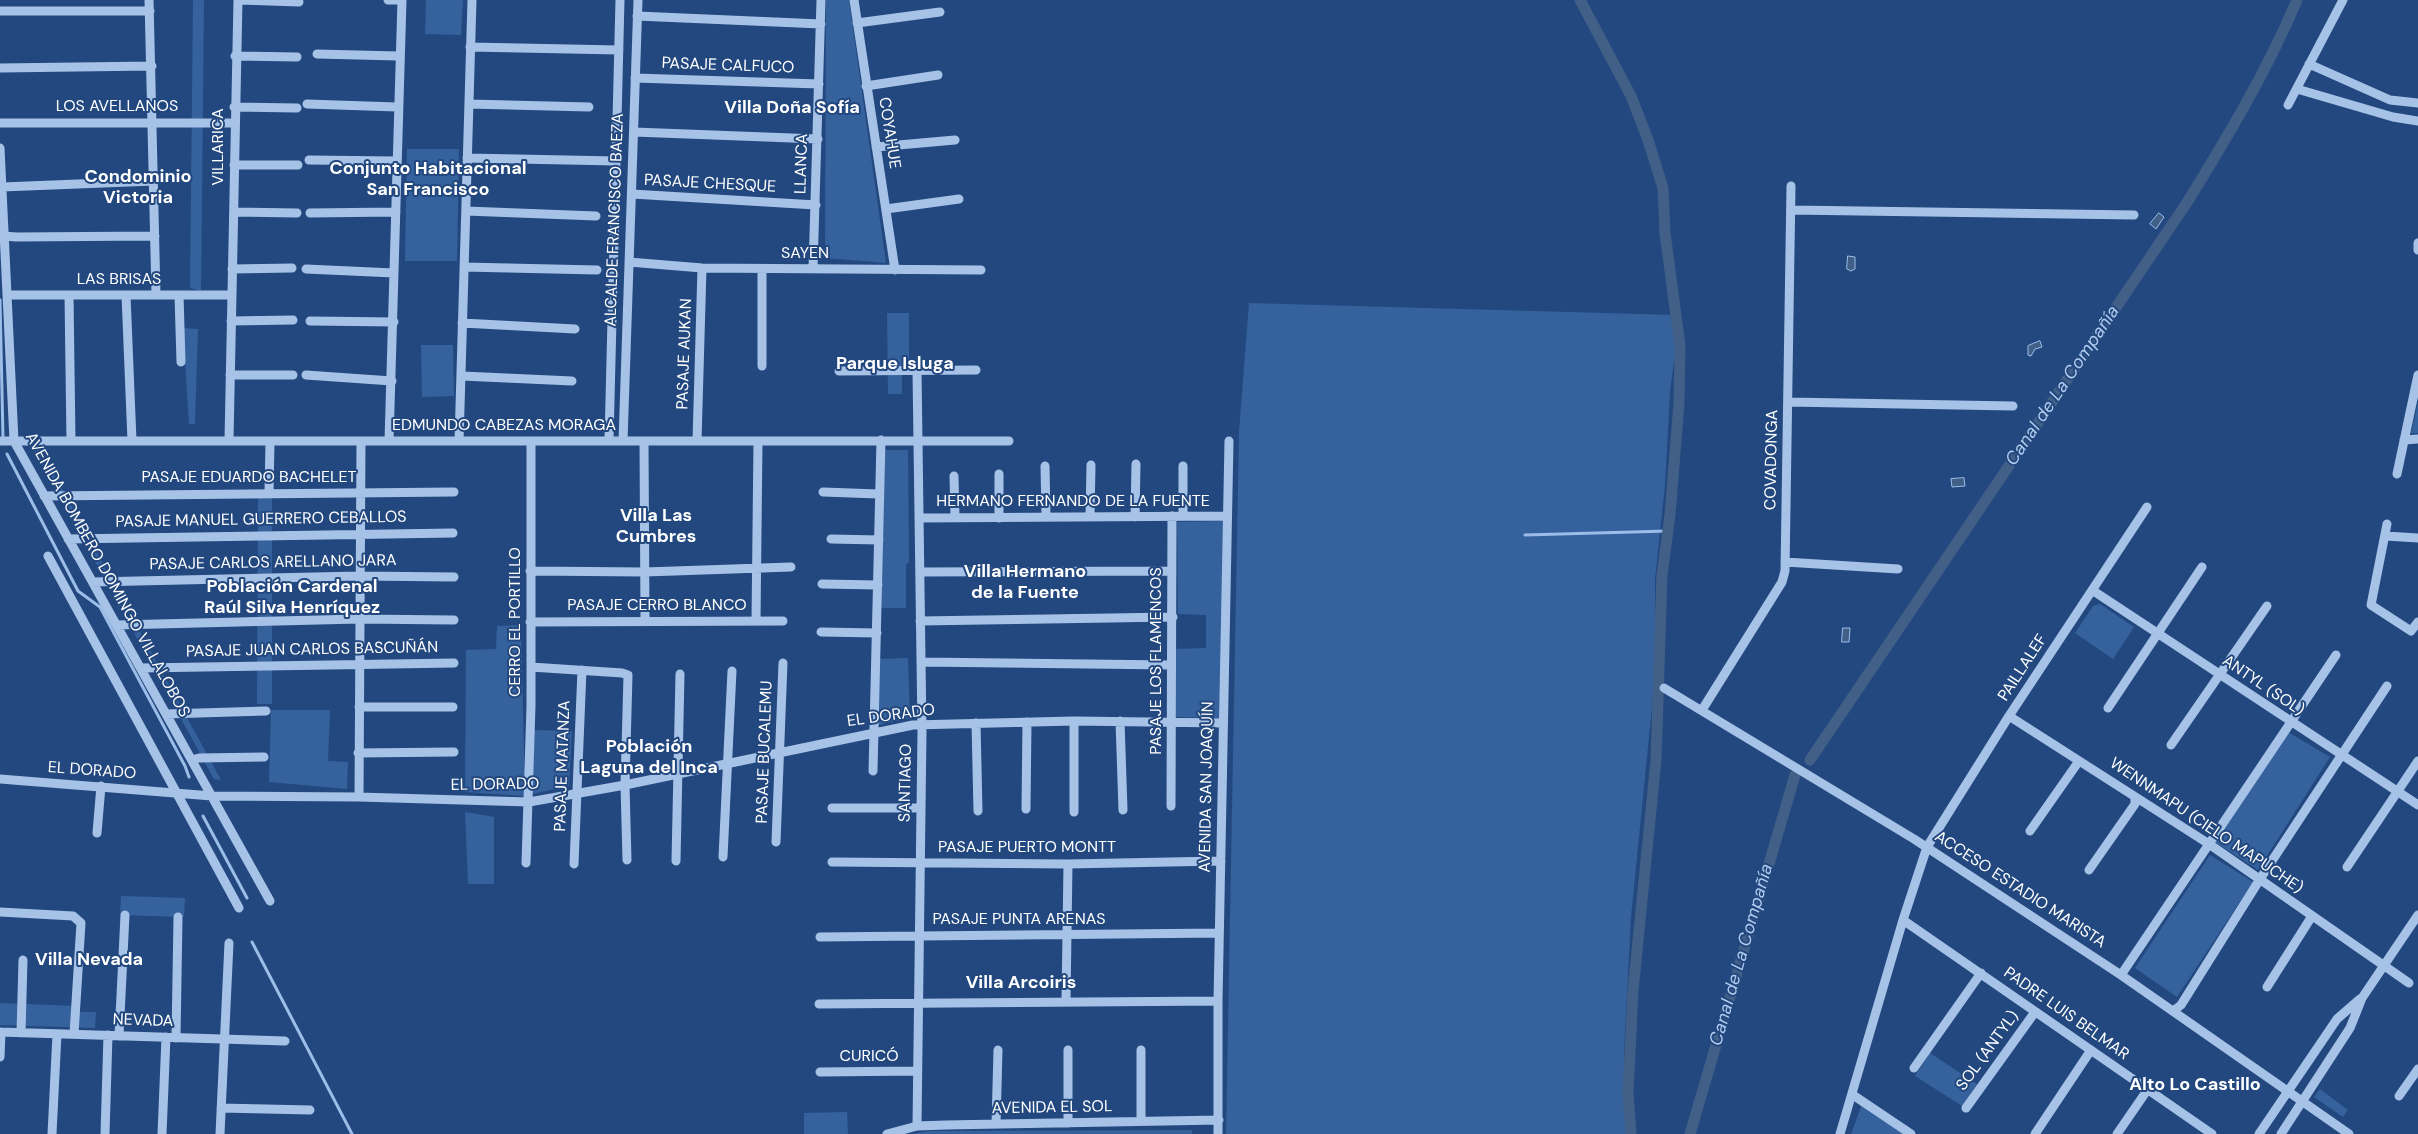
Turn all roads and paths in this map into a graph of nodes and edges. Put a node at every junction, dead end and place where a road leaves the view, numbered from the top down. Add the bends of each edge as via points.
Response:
1 (150, 0) edge
2 (239, 0) edge
3 (388, 0) edge
4 (402, 0) edge
5 (472, 0) edge
6 (620, 0) edge
7 (638, 0) edge
8 (821, 0) edge
9 (854, 0) edge
10 (2343, 0) edge
11 (298, 2) dead end
12 (0, 11) edge
13 (150, 11) junction
14 (940, 12) dead end
15 (637, 16) junction
16 (856, 23) junction
17 (821, 24) junction
18 (470, 47) junction
19 (619, 50) junction
20 (317, 54) dead end
21 (236, 56) junction
22 (297, 56) dead end
23 (398, 56) junction
24 (2309, 64) junction
25 (152, 66) junction
26 (0, 68) edge
27 (938, 75) dead end
28 (635, 78) junction
29 (819, 84) junction
30 (866, 86) junction
31 (2297, 88) junction
32 (307, 104) dead end
33 (469, 104) junction
34 (2418, 104) edge
35 (2288, 105) dead end
36 (397, 107) junction
37 (589, 107) dead end
38 (234, 108) junction
39 (297, 108) dead end
40 (2418, 121) edge
41 (0, 122) edge
42 (152, 122) junction
43 (234, 122) junction
44 (634, 132) junction
45 (818, 140) junction
46 (955, 140) dead end
47 (876, 147) junction
48 (0, 148) edge
49 (467, 158) junction
50 (309, 160) dead end
51 (396, 161) junction
52 (616, 161) junction
53 (234, 165) junction
54 (298, 165) dead end
55 (154, 181) junction
56 (2, 186) junction
57 (1792, 186) dead end
58 (632, 194) junction
59 (959, 199) dead end
60 (816, 205) junction
61 (2, 208) edge
62 (886, 210) junction
63 (1791, 210) junction
64 (466, 211) junction
65 (234, 212) junction
66 (310, 212) dead end
67 (396, 212) junction
68 (297, 213) dead end
69 (2134, 215) dead end
70 (596, 216) dead end
71 (4, 236) junction
72 (154, 236) junction
73 (2418, 243) edge
74 (2418, 250) edge
75 (629, 262) junction
76 (464, 267) junction
77 (232, 268) junction
78 (292, 268) dead end
79 (702, 268) junction
80 (762, 269) junction
81 (813, 269) junction
82 (306, 270) dead end
83 (597, 270) dead end
84 (895, 270) junction
85 (981, 270) dead end
86 (394, 273) junction
87 (179, 294) junction
88 (7, 295) junction
89 (69, 295) junction
90 (126, 295) junction
91 (156, 295) junction
92 (230, 295) junction
93 (292, 320) dead end
94 (231, 321) junction
95 (310, 321) dead end
96 (394, 322) junction
97 (462, 323) junction
98 (576, 329) dead end
99 (182, 362) dead end
100 (762, 366) dead end
101 (976, 370) dead end
102 (839, 371) dead end
103 (916, 371) junction
104 (230, 375) junction
105 (292, 375) dead end
106 (2418, 375) edge
107 (306, 376) dead end
108 (462, 376) junction
109 (572, 380) dead end
110 (392, 381) junction
111 (1788, 402) junction
112 (2013, 406) dead end
113 (2418, 439) edge
114 (610, 440) junction
115 (880, 440) junction
116 (2404, 440) junction
117 (0, 441) edge
118 (14, 441) junction
119 (71, 441) junction
120 (132, 441) junction
121 (229, 441) junction
122 (361, 441) junction
123 (389, 441) junction
124 (459, 441) junction
125 (531, 441) junction
126 (623, 441) junction
127 (644, 441) junction
128 (697, 441) junction
129 (758, 441) junction
130 (918, 441) junction
131 (1009, 441) dead end
132 (1229, 441) dead end
133 (270, 442) junction
134 (1136, 464) dead end
135 (1091, 465) dead end
136 (1045, 466) dead end
137 (1183, 466) dead end
138 (998, 474) dead end
139 (2397, 474) dead end
140 (954, 476) dead end
141 (268, 492) junction
142 (360, 492) junction
143 (454, 492) dead end
144 (824, 492) dead end
145 (878, 494) junction
146 (44, 496) junction
147 (2147, 507) dead end
148 (1172, 516) junction
149 (1183, 516) junction
150 (1227, 516) junction
151 (1046, 517) junction
152 (1090, 517) junction
153 (1135, 517) junction
154 (919, 518) junction
155 (955, 518) junction
156 (999, 518) junction
157 (2387, 524) dead end
158 (454, 533) dead end
159 (359, 534) junction
160 (2385, 536) junction
161 (2418, 538) edge
162 (68, 539) junction
163 (831, 540) dead end
164 (879, 540) junction
165 (48, 556) dead end
166 (1786, 562) junction
167 (757, 567) junction
168 (791, 567) dead end
169 (2202, 567) dead end
170 (1898, 569) dead end
171 (530, 571) junction
172 (1172, 571) junction
173 (645, 572) junction
174 (920, 572) junction
175 (359, 576) junction
176 (454, 577) dead end
177 (93, 582) junction
178 (822, 584) dead end
179 (878, 585) junction
180 (2092, 590) junction
181 (2267, 606) dead end
182 (1172, 617) junction
183 (359, 619) junction
184 (454, 620) dead end
185 (645, 621) junction
186 (756, 621) junction
187 (783, 621) dead end
188 (920, 621) junction
189 (530, 622) junction
190 (2418, 622) edge
191 (117, 625) junction
192 (822, 632) dead end
193 (877, 633) junction
194 (2157, 633) junction
195 (2336, 655) dead end
196 (921, 662) junction
197 (454, 663) dead end
198 (783, 663) dead end
199 (361, 664) junction
200 (1171, 665) junction
201 (531, 667) junction
202 (141, 668) junction
203 (582, 670) junction
204 (732, 670) dead end
205 (680, 674) dead end
206 (2220, 674) junction
207 (2387, 686) dead end
208 (1664, 688) dead end
209 (359, 707) junction
210 (454, 707) dead end
211 (2108, 708) dead end
212 (1702, 710) junction
213 (266, 711) dead end
214 (166, 714) junction
215 (2009, 716) junction
216 (1074, 721) junction
217 (1120, 721) junction
218 (1026, 722) junction
219 (2291, 722) junction
220 (976, 723) junction
221 (1171, 723) junction
222 (1223, 723) junction
223 (922, 724) junction
224 (873, 732) junction
225 (2171, 745) dead end
226 (454, 752) dead end
227 (781, 752) junction
228 (358, 753) junction
229 (2341, 755) junction
230 (264, 757) dead end
231 (192, 760) junction
232 (2079, 760) junction
233 (2418, 761) edge
234 (729, 762) junction
235 (873, 771) dead end
236 (679, 774) junction
237 (0, 779) edge
238 (625, 785) junction
239 (101, 786) junction
240 (2398, 791) junction
241 (176, 793) junction
242 (578, 794) junction
243 (212, 796) junction
244 (359, 797) junction
245 (2135, 798) junction
246 (529, 802) junction
247 (2418, 805) edge
248 (1171, 806) dead end
249 (832, 808) dead end
250 (921, 808) junction
251 (1026, 809) dead end
252 (1123, 810) dead end
253 (978, 811) dead end
254 (1074, 812) dead end
255 (2030, 831) dead end
256 (97, 833) dead end
257 (776, 842) dead end
258 (2209, 844) junction
259 (1927, 847) junction
260 (723, 857) dead end
261 (628, 860) dead end
262 (676, 861) dead end
263 (1222, 861) junction
264 (832, 862) dead end
265 (526, 863) dead end
266 (920, 863) junction
267 (574, 864) dead end
268 (1068, 864) junction
269 (2347, 867) dead end
270 (2089, 870) dead end
271 (2260, 879) junction
272 (270, 901) dead end
273 (239, 908) dead end
274 (0, 912) edge
275 (2418, 914) edge
276 (125, 916) dead end
277 (2312, 916) junction
278 (178, 917) dead end
279 (1903, 920) junction
280 (1219, 933) junction
281 (919, 935) junction
282 (1066, 935) junction
283 (820, 937) dead end
284 (229, 943) dead end
285 (23, 960) dead end
286 (2384, 965) junction
287 (1981, 974) junction
288 (2121, 975) junction
289 (2409, 983) dead end
290 (2267, 987) dead end
291 (2362, 998) junction
292 (1066, 1001) junction
293 (1218, 1001) junction
294 (918, 1002) junction
295 (819, 1004) dead end
296 (2173, 1011) junction
297 (2035, 1012) junction
298 (1, 1032) edge
299 (21, 1032) junction
300 (57, 1034) junction
301 (74, 1034) junction
302 (108, 1035) junction
303 (119, 1036) junction
304 (166, 1037) junction
305 (176, 1038) junction
306 (226, 1038) junction
307 (285, 1041) dead end
308 (998, 1050) dead end
309 (1068, 1050) dead end
310 (1142, 1050) dead end
311 (2091, 1050) junction
312 (0, 1057) edge
313 (1914, 1068) dead end
314 (2418, 1069) edge
315 (917, 1071) junction
316 (820, 1072) dead end
317 (2148, 1089) junction
318 (2287, 1092) junction
319 (1853, 1095) junction
320 (2399, 1096) dead end
321 (2302, 1102) junction
322 (222, 1108) junction
323 (1966, 1108) dead end
324 (310, 1110) dead end
325 (1219, 1120) junction
326 (1141, 1121) junction
327 (1068, 1123) junction
328 (996, 1124) junction
329 (917, 1126) junction
330 (904, 1131) edge
331 (52, 1134) edge
332 (105, 1134) edge
333 (162, 1134) edge
334 (220, 1134) edge
335 (887, 1134) edge
336 (1218, 1134) edge
337 (1840, 1134) edge
338 (1911, 1134) edge
339 (2035, 1134) edge
340 (2117, 1134) edge
341 (2211, 1134) edge
342 (2259, 1134) edge
343 (2281, 1134) edge
344 (2349, 1134) edge

1 - 13 street
2 - 11 street
2 - 21 street, VILLARICA
3 - 4 street
4 - 23 street
5 - 18 street
6 - 19 street, ALCALDE FRANCISCO BAEZA
7 - 15 street, ALCALDE FRANCISCO BAEZA
8 - 17 street, LLANCA
9 - 16 street, COYAHUE
10 - 24 street
12 - 13 street
13 - 25 street
14 - 16 street
15 - 17 street
15 - 28 street, ALCALDE FRANCISCO BAEZA
16 - 30 street, COYAHUE
17 - 29 street, LLANCA
18 - 19 street
18 - 33 street
19 - 52 street, ALCALDE FRANCISCO BAEZA
20 - 23 street
21 - 22 street
21 - 38 street, VILLARICA
23 - 36 street
24 - 31 street
24 - 34 street via 2390,100
25 - 26 street
25 - 42 street
27 - 30 street
28 - 29 street, PASAJE CALFUCO
28 - 44 street, ALCALDE FRANCISCO BAEZA
29 - 45 street, LLANCA
30 - 47 street, COYAHUE
31 - 35 street
31 - 40 street via 2393,117
32 - 36 street
33 - 37 street
33 - 49 street
36 - 51 street
38 - 39 street
38 - 43 street, VILLARICA
41 - 42 street, LOS AVELLANOS
42 - 43 street, LOS AVELLANOS
42 - 55 street
43 - 53 street, VILLARICA
44 - 45 street
44 - 58 street, ALCALDE FRANCISCO BAEZA
45 - 60 street, LLANCA
46 - 47 street
47 - 62 street, COYAHUE
48 - 56 street, AVENIDA BOMBERO DOMINGO VILLALOBOS
49 - 52 street
49 - 64 street
50 - 51 street
51 - 67 street
52 - 114 street, ALCALDE FRANCISCO BAEZA
53 - 54 street
53 - 65 street, VILLARICA
55 - 56 street
55 - 72 street
56 - 61 street, AVENIDA BOMBERO DOMINGO VILLALOBOS
57 - 63 street, COVADONGA
58 - 60 street, PASAJE CHESQUE
58 - 75 street, ALCALDE FRANCISCO BAEZA
59 - 62 street
60 - 81 street, LLANCA
61 - 71 street, AVENIDA BOMBERO DOMINGO VILLALOBOS
62 - 84 street, COYAHUE
63 - 69 street
63 - 111 street, COVADONGA
64 - 70 street
64 - 76 street
65 - 68 street
65 - 77 street, VILLARICA
66 - 67 street
67 - 86 street
71 - 72 street
71 - 88 street, AVENIDA BOMBERO DOMINGO VILLALOBOS
72 - 91 street
73 - 74 street
75 - 79 street, SAYEN
75 - 126 street, ALCALDE FRANCISCO BAEZA
76 - 83 street
76 - 97 street
77 - 78 street
77 - 92 street, VILLARICA
79 - 80 street, SAYEN
79 - 128 street, PASAJE AUKAN
80 - 81 street, SAYEN
80 - 100 street
81 - 84 street, SAYEN
82 - 86 street
84 - 85 street, SAYEN
86 - 96 street
87 - 91 street, LAS BRISAS
87 - 92 street, LAS BRISAS
87 - 99 street
88 - 89 street, LAS BRISAS
88 - 118 street, AVENIDA BOMBERO DOMINGO VILLALOBOS
89 - 90 street, LAS BRISAS
89 - 119 street
90 - 91 street, LAS BRISAS
90 - 120 street
92 - 94 street, VILLARICA
93 - 94 street
94 - 104 street, VILLARICA
95 - 96 street
96 - 110 street
97 - 98 street
97 - 108 street
101 - 103 street
102 - 103 street
103 - 130 street, SANTIAGO
104 - 105 street
104 - 121 street, VILLARICA
106 - 116 street
107 - 110 street
108 - 109 street
108 - 124 street
110 - 123 street
111 - 112 street
111 - 166 street, COVADONGA
113 - 116 street
114 - 125 street, EDMUNDO CABEZAS MORAGA
114 - 126 street, EDMUNDO CABEZAS MORAGA
115 - 129 street, EDMUNDO CABEZAS MORAGA
115 - 130 street, EDMUNDO CABEZAS MORAGA
115 - 145 street
116 - 139 street
117 - 118 street, EDMUNDO CABEZAS MORAGA
118 - 119 street, EDMUNDO CABEZAS MORAGA
118 - 146 street, AVENIDA BOMBERO DOMINGO VILLALOBOS
119 - 120 street, EDMUNDO CABEZAS MORAGA
120 - 121 street, EDMUNDO CABEZAS MORAGA
121 - 133 street, EDMUNDO CABEZAS MORAGA
122 - 123 street, EDMUNDO CABEZAS MORAGA
122 - 133 street, EDMUNDO CABEZAS MORAGA
122 - 142 street
123 - 124 street, EDMUNDO CABEZAS MORAGA
124 - 125 street, EDMUNDO CABEZAS MORAGA
125 - 171 street, CERRO EL PORTILLO
126 - 127 street, EDMUNDO CABEZAS MORAGA
127 - 128 street, EDMUNDO CABEZAS MORAGA
127 - 173 street
128 - 129 street, EDMUNDO CABEZAS MORAGA
129 - 167 street
130 - 131 street, EDMUNDO CABEZAS MORAGA
130 - 154 street, SANTIAGO
132 - 150 street, AVENIDA SAN JOAQUÍN
133 - 141 street
134 - 153 street
135 - 152 street
136 - 151 street
137 - 149 street
138 - 156 street
140 - 155 street
141 - 142 street, PASAJE EDUARDO BACHELET
141 - 146 street, PASAJE EDUARDO BACHELET
142 - 143 street, PASAJE EDUARDO BACHELET
142 - 159 street
144 - 145 street
145 - 164 street
146 - 162 street, AVENIDA BOMBERO DOMINGO VILLALOBOS
147 - 180 street, PAILLALEF
148 - 149 street, HERMANO FERNANDO DE LA FUENTE
148 - 153 street, HERMANO FERNANDO DE LA FUENTE
148 - 172 street, PASAJE LOS FLAMENCOS
149 - 150 street, HERMANO FERNANDO DE LA FUENTE
150 - 222 street, AVENIDA SAN JOAQUÍN
151 - 152 street, HERMANO FERNANDO DE LA FUENTE
151 - 156 street, HERMANO FERNANDO DE LA FUENTE
152 - 153 street, HERMANO FERNANDO DE LA FUENTE
154 - 155 street, HERMANO FERNANDO DE LA FUENTE
154 - 174 street, SANTIAGO
155 - 156 street, HERMANO FERNANDO DE LA FUENTE
157 - 160 street
158 - 159 street, PASAJE MANUEL GUERRERO CEBALLOS
159 - 162 street, PASAJE MANUEL GUERRERO CEBALLOS
159 - 175 street
160 - 161 street
160 - 190 street via 2371,605 2410,631
162 - 177 street, AVENIDA BOMBERO DOMINGO VILLALOBOS
163 - 164 street
164 - 179 street
165 - 241 street
166 - 170 street
166 - 212 street, COVADONGA via 1782,582
167 - 168 street
167 - 173 street
167 - 186 street
169 - 194 street
171 - 173 street
171 - 189 street, CERRO EL PORTILLO
172 - 174 street
172 - 182 street, PASAJE LOS FLAMENCOS
173 - 185 street
174 - 188 street, SANTIAGO
175 - 176 street, PASAJE CARLOS ARELLANO JARA
175 - 177 street, PASAJE CARLOS ARELLANO JARA
175 - 183 street
177 - 191 street, AVENIDA BOMBERO DOMINGO VILLALOBOS
178 - 179 street
179 - 193 street
180 - 194 street, ANTYL (SOL)
180 - 215 street, PAILLALEF
181 - 206 street
182 - 188 street
182 - 200 street, PASAJE LOS FLAMENCOS
183 - 184 street
183 - 191 street
183 - 199 street
185 - 186 street, PASAJE CERRO BLANCO
185 - 189 street, PASAJE CERRO BLANCO
186 - 187 street, PASAJE CERRO BLANCO
188 - 196 street, SANTIAGO
189 - 201 street, CERRO EL PORTILLO
191 - 202 street, AVENIDA BOMBERO DOMINGO VILLALOBOS
192 - 193 street
193 - 224 street
194 - 206 street, ANTYL (SOL)
194 - 211 street
195 - 219 street
196 - 200 street
196 - 223 street, SANTIAGO
197 - 199 street, PASAJE JUAN CARLOS BASCUÑÁN
198 - 227 street, PASAJE BUCALEMU
199 - 202 street, PASAJE JUAN CARLOS BASCUÑÁN
199 - 209 street
200 - 221 street, PASAJE LOS FLAMENCOS
201 - 203 street
201 - 246 street, CERRO EL PORTILLO
202 - 214 street, AVENIDA BOMBERO DOMINGO VILLALOBOS
203 - 238 street via 628,675
203 - 242 street, PASAJE MATANZA
204 - 234 street
205 - 236 street
206 - 219 street, ANTYL (SOL)
206 - 225 street
207 - 229 street
208 - 212 street, ACCESO ESTADIO MARISTA
209 - 210 street
209 - 228 street
212 - 259 street, ACCESO ESTADIO MARISTA
213 - 214 street
214 - 231 street, AVENIDA BOMBERO DOMINGO VILLALOBOS
215 - 232 street, WENNMAPU (CIELO MAPUCHE)
215 - 259 street, PAILLALEF
216 - 217 street, EL DORADO
216 - 218 street, EL DORADO
216 - 254 street
217 - 221 street, EL DORADO
217 - 252 street
218 - 220 street, EL DORADO
218 - 251 street
219 - 229 street, ANTYL (SOL)
219 - 258 street
220 - 223 street, EL DORADO
220 - 253 street
221 - 222 street, EL DORADO
221 - 248 street, PASAJE LOS FLAMENCOS
222 - 263 street, AVENIDA SAN JOAQUÍN
223 - 224 street, EL DORADO
223 - 250 street, SANTIAGO
224 - 227 street, EL DORADO
224 - 235 street
226 - 228 street
227 - 234 street, EL DORADO
227 - 257 street, PASAJE BUCALEMU
228 - 244 street
229 - 240 street, ANTYL (SOL)
229 - 271 street
230 - 231 street
231 - 243 street, AVENIDA BOMBERO DOMINGO VILLALOBOS
232 - 245 street, WENNMAPU (CIELO MAPUCHE)
232 - 255 street
233 - 240 street
234 - 236 street, EL DORADO
234 - 260 street
236 - 238 street, EL DORADO
236 - 262 street
237 - 239 street, EL DORADO
238 - 242 street, EL DORADO
238 - 261 street
239 - 241 street, EL DORADO
239 - 256 street
240 - 247 street, ANTYL (SOL)
240 - 269 street
241 - 243 street, EL DORADO
241 - 273 street
242 - 246 street, EL DORADO
242 - 267 street, PASAJE MATANZA
243 - 244 street, EL DORADO
243 - 272 street, AVENIDA BOMBERO DOMINGO VILLALOBOS
244 - 246 street, EL DORADO
245 - 258 street, WENNMAPU (CIELO MAPUCHE)
245 - 270 street via 2135,804
246 - 265 street, CERRO EL PORTILLO
249 - 250 street
250 - 266 street, SANTIAGO
258 - 271 street, WENNMAPU (CIELO MAPUCHE)
258 - 288 street
259 - 279 street, PAILLALEF
259 - 288 street, ACCESO ESTADIO MARISTA
263 - 268 street, PASAJE PUERTO MONTT
263 - 280 street, AVENIDA SAN JOAQUÍN
264 - 266 street, PASAJE PUERTO MONTT
266 - 268 street, PASAJE PUERTO MONTT
266 - 281 street, SANTIAGO
268 - 282 street
271 - 277 street, WENNMAPU (CIELO MAPUCHE)
271 - 296 street via 2181,1005
274 - 301 street via 73,916 81,923
275 - 286 street
276 - 303 street
277 - 286 street, WENNMAPU (CIELO MAPUCHE)
277 - 290 street
278 - 305 street
279 - 287 street, PADRE LUIS BELMAR
279 - 319 street, PAILLALEF
280 - 282 street, PASAJE PUNTA ARENAS
280 - 293 street, AVENIDA SAN JOAQUÍN
281 - 282 street, PASAJE PUNTA ARENAS
281 - 283 street, PASAJE PUNTA ARENAS
281 - 294 street, SANTIAGO
282 - 292 street
284 - 306 street
285 - 299 street
286 - 289 street, WENNMAPU (CIELO MAPUCHE)
286 - 291 street
287 - 297 street, PADRE LUIS BELMAR
287 - 313 street
288 - 296 street, ACCESO ESTADIO MARISTA
291 - 318 street via 2337,1019
291 - 321 street via 2350,1028
292 - 293 street
292 - 294 street
293 - 325 street, AVENIDA SAN JOAQUÍN
294 - 295 street
294 - 315 street, SANTIAGO
296 - 318 street, ACCESO ESTADIO MARISTA
297 - 311 street, PADRE LUIS BELMAR
297 - 323 street, SOL (ANTYL)
298 - 299 street, NEVADA
298 - 312 street
299 - 300 street, NEVADA
300 - 301 street, NEVADA
300 - 331 street
301 - 302 street, NEVADA
302 - 303 street, NEVADA
302 - 332 street
303 - 304 street, NEVADA
304 - 305 street, NEVADA
304 - 333 street
305 - 306 street, NEVADA
306 - 307 street, NEVADA
306 - 322 street
308 - 328 street
309 - 327 street
310 - 326 street
311 - 317 street, PADRE LUIS BELMAR
311 - 339 street
314 - 320 street
315 - 316 street, CURICÓ
315 - 329 street, SANTIAGO
317 - 340 street
317 - 341 street, PADRE LUIS BELMAR
318 - 321 street, ACCESO ESTADIO MARISTA
318 - 342 street
319 - 337 street, PAILLALEF
319 - 338 street
321 - 343 street
321 - 344 street, ACCESO ESTADIO MARISTA
322 - 324 street
322 - 334 street
325 - 326 street, AVENIDA EL SOL
325 - 336 street, AVENIDA SAN JOAQUÍN
326 - 327 street, AVENIDA EL SOL
327 - 328 street, AVENIDA EL SOL
328 - 329 street, AVENIDA EL SOL
329 - 330 street, AVENIDA EL SOL
330 - 335 street, AVENIDA EL SOL

